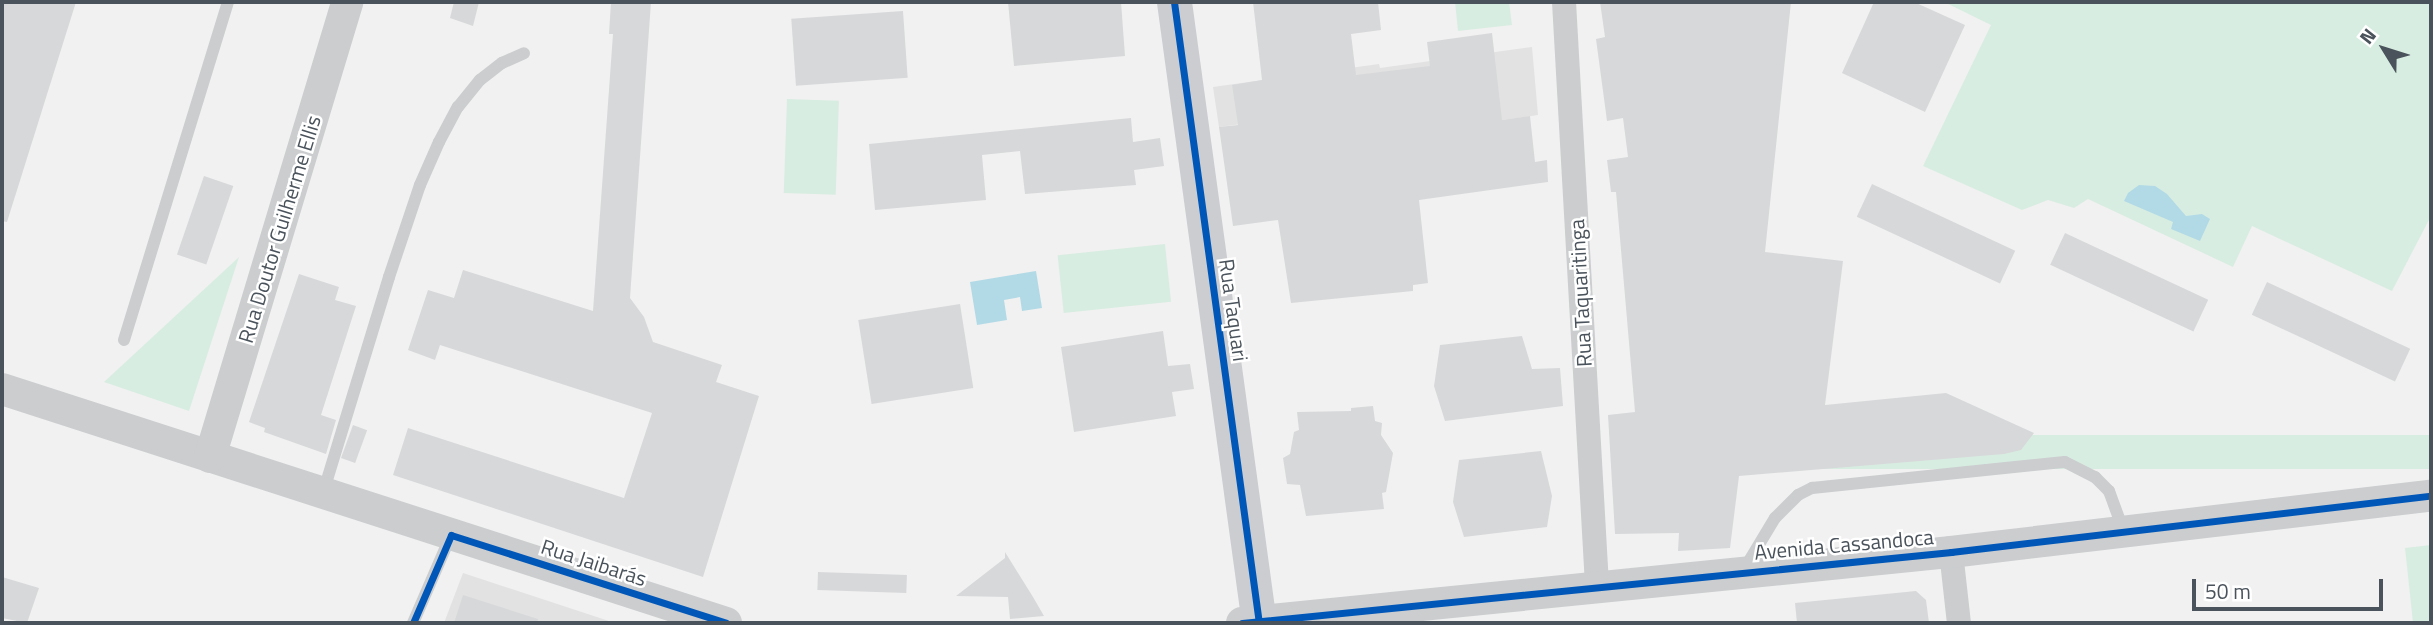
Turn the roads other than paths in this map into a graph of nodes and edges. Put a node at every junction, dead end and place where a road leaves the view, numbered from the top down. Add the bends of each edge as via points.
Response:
1 (228, 2) edge
2 (347, 2) edge
3 (1174, 2) edge
4 (1564, 2) edge
5 (524, 53) dead end
6 (124, 340) dead end
7 (2, 389) edge
8 (210, 457) junction
9 (323, 493) junction
10 (2431, 496) edge
11 (2124, 533) junction
12 (452, 534) junction
13 (1951, 552) junction
14 (1743, 571) junction
15 (1597, 585) junction
16 (1254, 622) edge
17 (412, 623) edge
18 (726, 623) edge
19 (1959, 623) edge

1 - 6 lane
2 - 8 street, Rua Doutor Guilherme Ellis
3 - 16 main road, Rua Taquari
4 - 15 street, Rua Taquaritinga
5 - 9 lane via 480,80 458,107 419,185
7 - 8 street, Rua Jaibarás
8 - 9 street, Rua Jaibarás
9 - 12 street, Rua Jaibarás
10 - 11 street, Avenida Cassandoca
11 - 13 street, Avenida Cassandoca
11 - 14 lane via 2109,491 2095,477 2065,462 1812,488 1798,495 1765,531
12 - 17 lane
12 - 18 street, Rua Jaibarás
13 - 14 street, Avenida Cassandoca
13 - 19 street
14 - 15 street, Avenida Cassandoca
15 - 16 street, Avenida Cassandoca

